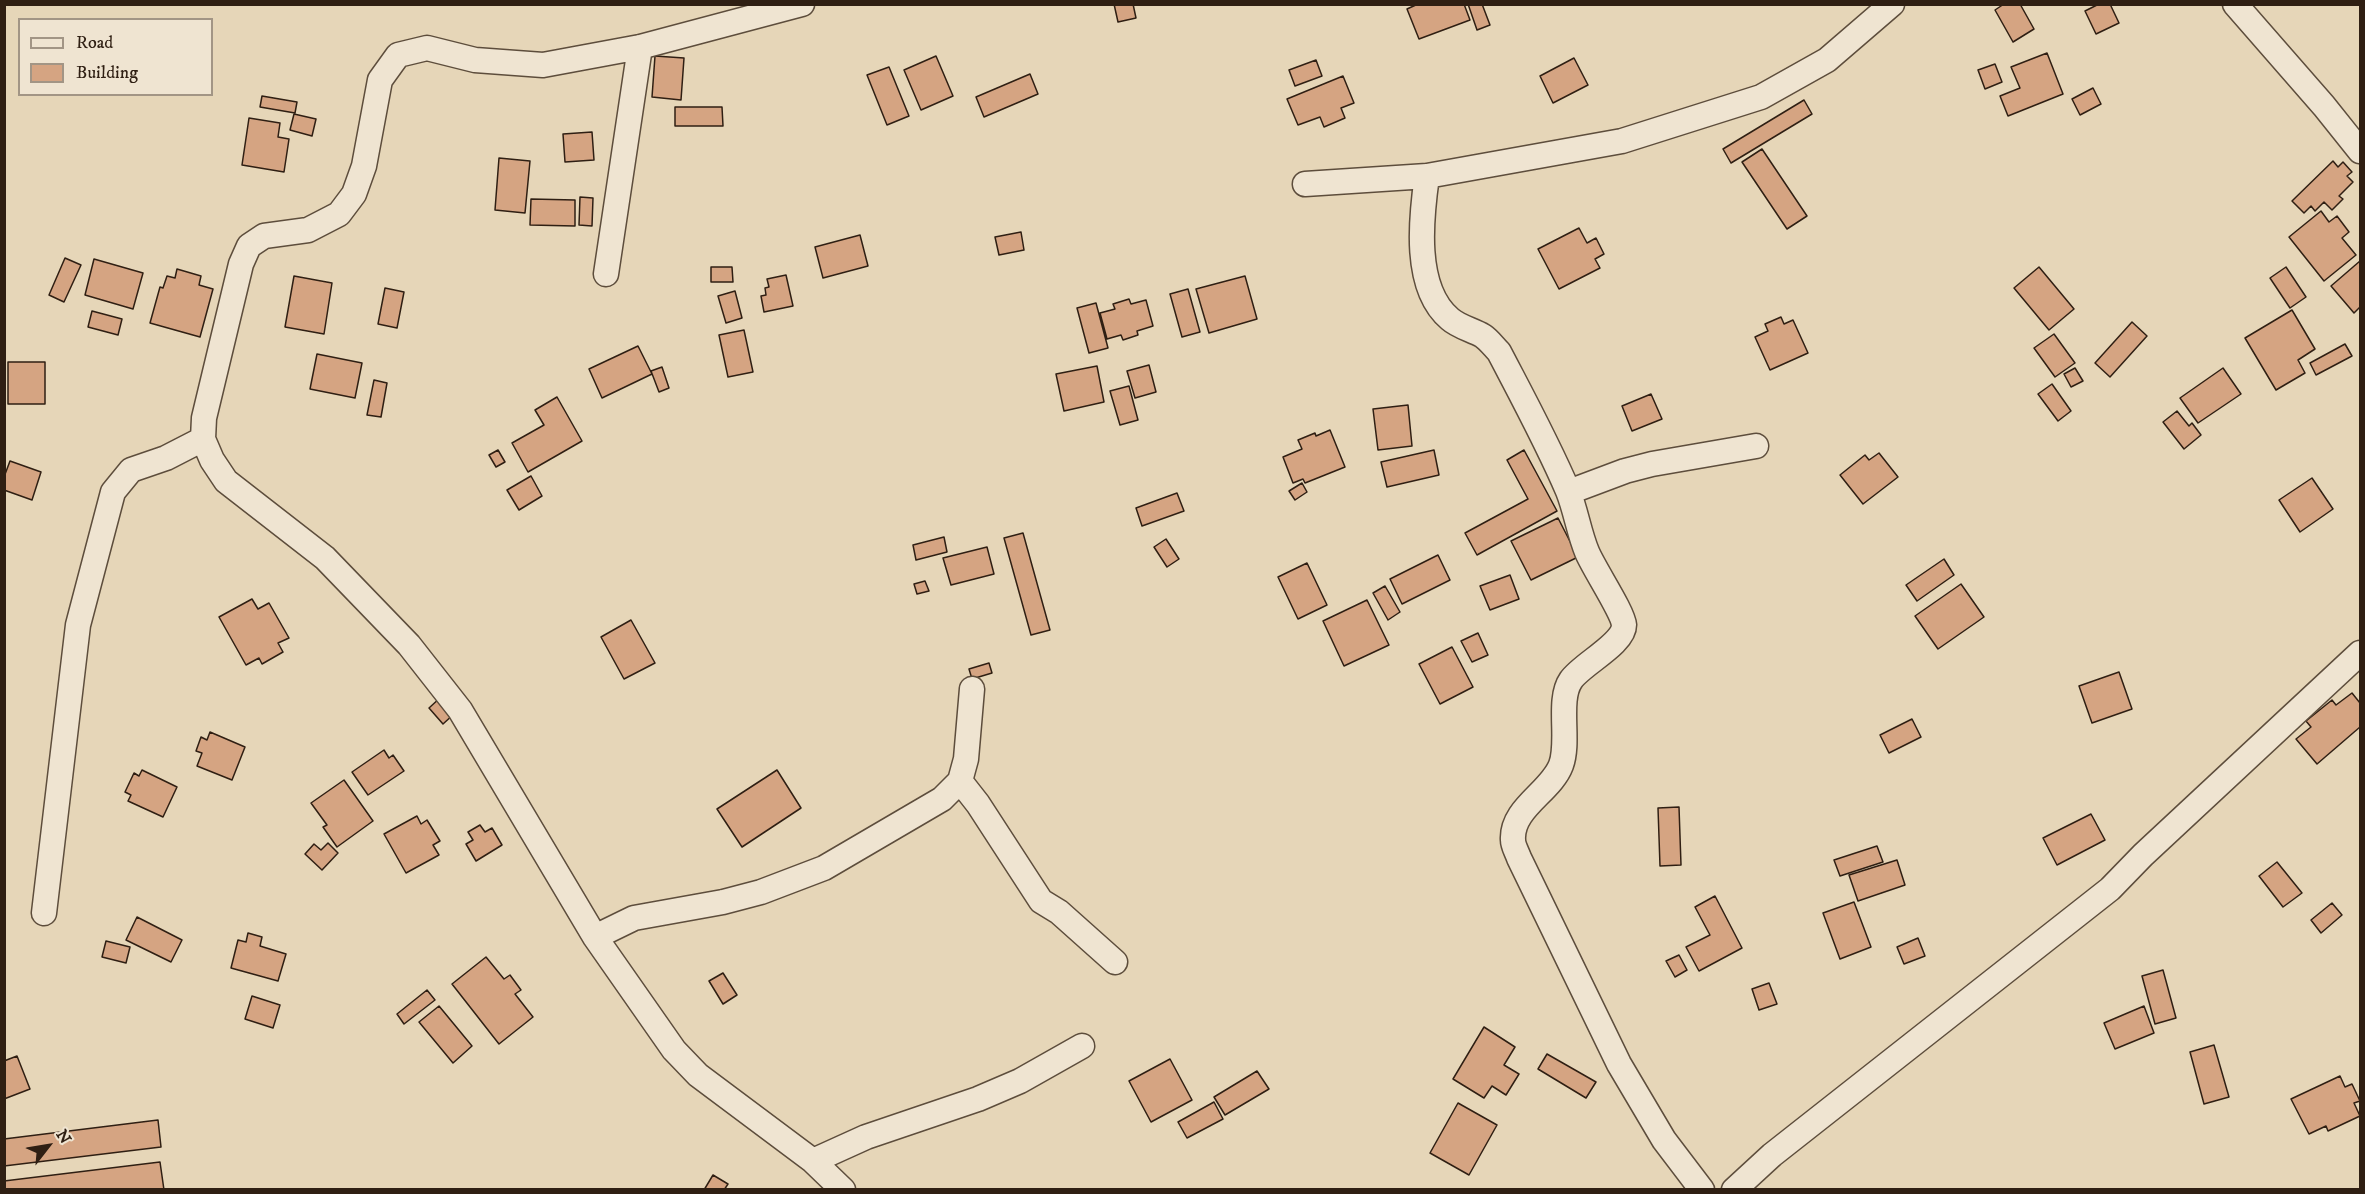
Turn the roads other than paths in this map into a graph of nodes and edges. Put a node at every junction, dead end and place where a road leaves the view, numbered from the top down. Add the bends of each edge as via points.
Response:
1 (802, 4) edge
2 (1892, 4) edge
3 (2235, 4) edge
4 (640, 47) junction
5 (2361, 151) edge
6 (1427, 176) junction
7 (1305, 184) dead end
8 (606, 274) dead end
9 (203, 439) junction
10 (1756, 446) dead end
11 (1569, 492) junction
12 (2361, 653) edge
13 (972, 689) dead end
14 (960, 781) junction
15 (44, 913) dead end
16 (595, 938) junction
17 (1115, 962) dead end
18 (1082, 1046) dead end
19 (813, 1161) junction
20 (843, 1190) edge
21 (1702, 1190) edge
22 (1734, 1190) edge

1 - 4 street
2 - 6 street via 1827,60 1761,98 1622,141
3 - 5 street
4 - 8 street
4 - 9 street via 543,65 475,60 427,48 398,55 380,80 364,166 354,194 339,214 308,230 264,236 249,246 241,264 204,418
6 - 7 street
6 - 11 street via 1421,217 1425,273 1434,301 1451,320 1484,337 1499,352
9 - 15 street via 131,470 113,492 78,625
9 - 16 street via 226,481 325,558 409,645 460,710
10 - 11 street via 1652,464
11 - 21 street via 1586,551 1624,627 1619,639 1569,683 1561,766 1517,822 1513,840 1619,1064 1664,1140
12 - 22 street via 2110,890 1772,1155
13 - 14 street via 966,759
14 - 16 street via 942,799 824,868 723,902 634,918
14 - 17 street via 1041,901
16 - 19 street via 674,1050 698,1075
18 - 19 street via 1020,1082 866,1137
19 - 20 street

